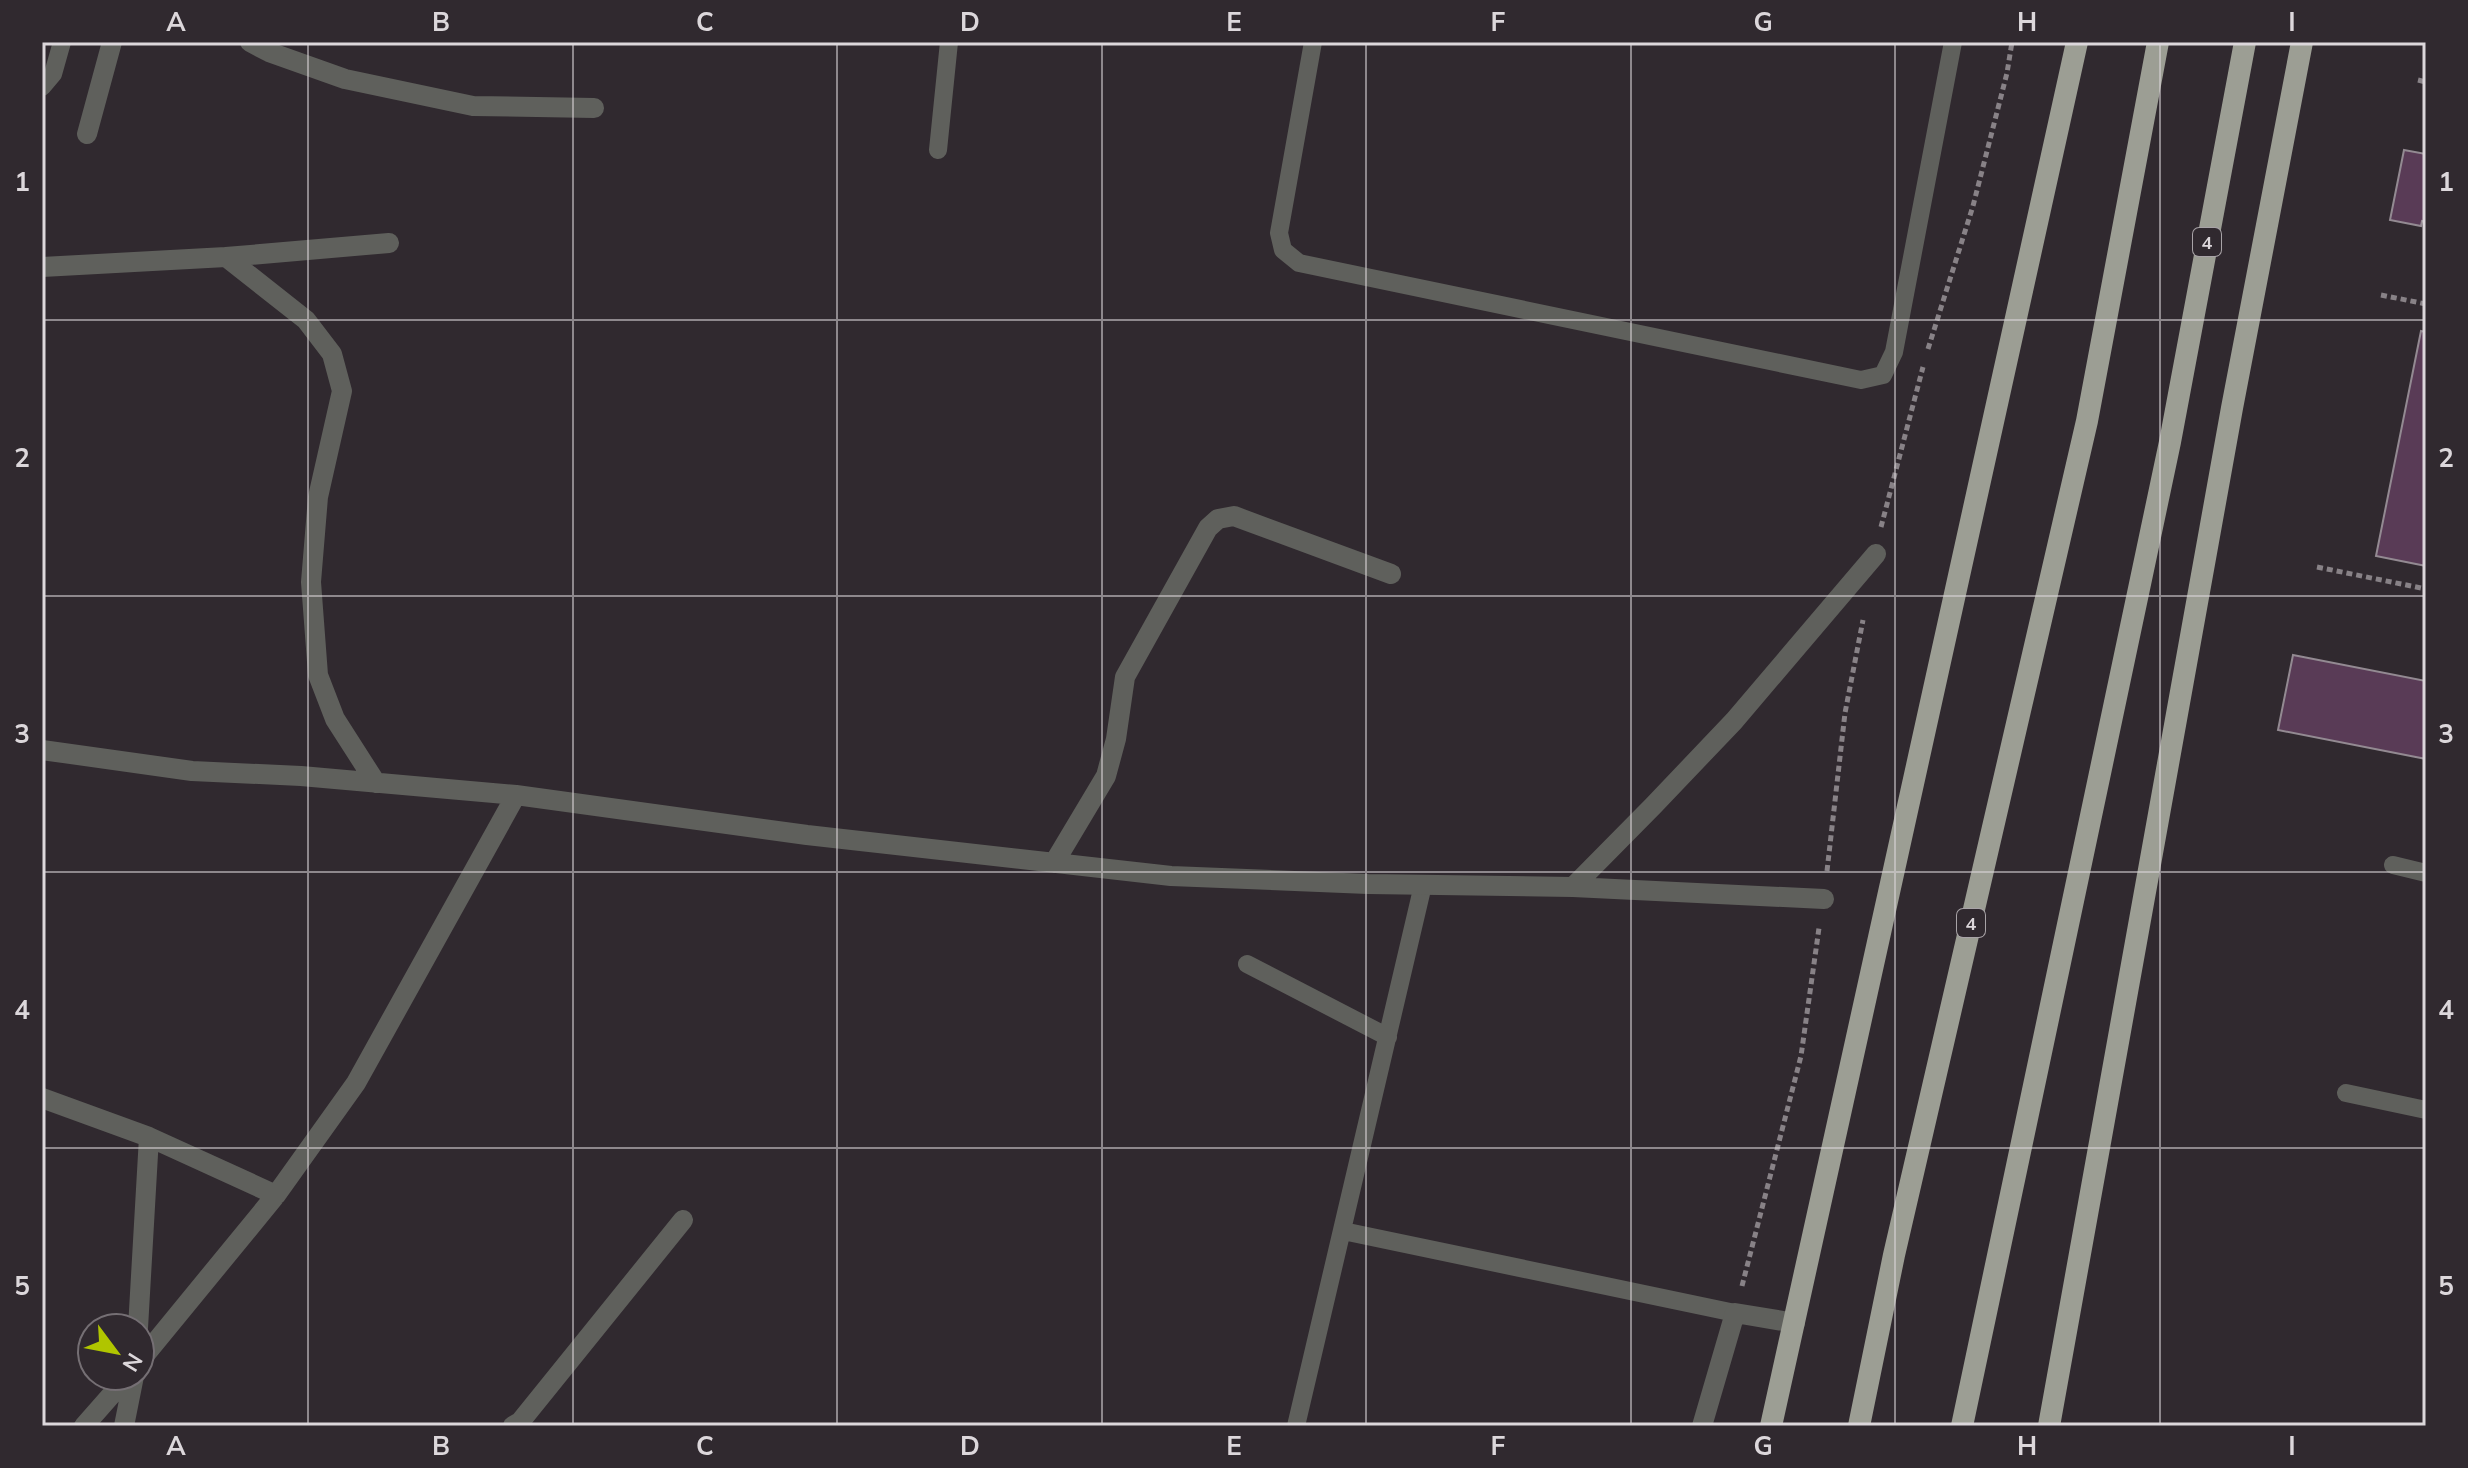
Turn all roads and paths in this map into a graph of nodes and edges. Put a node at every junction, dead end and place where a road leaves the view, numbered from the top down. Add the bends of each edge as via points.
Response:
1 (62, 42) edge
2 (112, 42) edge
3 (250, 42) edge
4 (949, 42) edge
5 (1313, 42) edge
6 (1953, 42) edge
7 (2012, 42) edge
8 (2077, 42) edge
9 (2158, 42) edge
10 (2245, 42) edge
11 (2302, 42) edge
12 (2418, 80) dead end
13 (2426, 82) edge
14 (42, 87) edge
15 (594, 108) dead end
16 (87, 134) dead end
17 (938, 150) dead end
18 (389, 243) dead end
19 (226, 257) junction
20 (42, 267) edge
21 (2381, 295) dead end
22 (2426, 304) edge
23 (1928, 351) dead end
24 (1924, 365) dead end
25 (1876, 554) joint
26 (2317, 567) dead end
27 (1391, 574) dead end
28 (2426, 589) edge
29 (1865, 612) dead end
30 (42, 750) edge
31 (376, 783) junction
32 (516, 795) junction
33 (1054, 863) junction
34 (2393, 865) dead end
35 (2426, 873) edge
36 (1423, 885) junction
37 (1573, 887) junction
38 (1824, 899) junction
39 (1247, 964) dead end
40 (1388, 1037) junction
41 (2346, 1093) dead end
42 (42, 1098) edge
43 (2426, 1110) edge
44 (149, 1137) junction
45 (276, 1195) junction
46 (683, 1220) dead end
47 (1343, 1231) junction
48 (139, 1312) edge
49 (1735, 1313) junction
50 (1795, 1323) junction
51 (156, 1341) edge
52 (116, 1392) edge
53 (129, 1392) edge
54 (84, 1426) edge
55 (124, 1426) edge
56 (513, 1426) edge
57 (1296, 1426) edge
58 (1702, 1426) edge
59 (1771, 1426) edge
60 (1859, 1426) edge
61 (1962, 1426) edge
62 (2049, 1426) edge

1 - 14 lane via 53,74
2 - 16 street
3 - 15 street via 345,79 473,106
4 - 17 lane
5 - 6 lane via 1279,233 1283,250 1299,263 1861,380 1883,375 1894,352
7 - 23 path via 1973,206
8 - 50 highway
9 - 60 highway, 4 via 2087,421
10 - 61 highway, 4 via 2170,442
11 - 62 highway
12 - 13 path
18 - 19 street
19 - 20 street
19 - 31 street via 306,320 332,354 342,391 317,511 311,582 318,675 335,719
21 - 22 path
24 - 25 path
25 - 37 street via 1734,721
26 - 28 path
27 - 33 street via 1234,516 1218,519 1208,528 1125,677 1106,776
29 - 38 path via 1845,713
30 - 31 street via 192,771
31 - 32 street
32 - 33 street
32 - 45 street via 356,1083
33 - 36 street via 1171,876
34 - 35 lane
36 - 37 street
36 - 40 lane
37 - 38 street
38 - 49 path via 1801,1056
39 - 40 lane
40 - 47 lane
41 - 43 lane
42 - 44 street
44 - 45 street
44 - 48 street
45 - 51 street
46 - 56 street
47 - 49 lane
47 - 57 lane
49 - 50 street
49 - 58 street
50 - 59 highway
52 - 54 street
53 - 55 street

